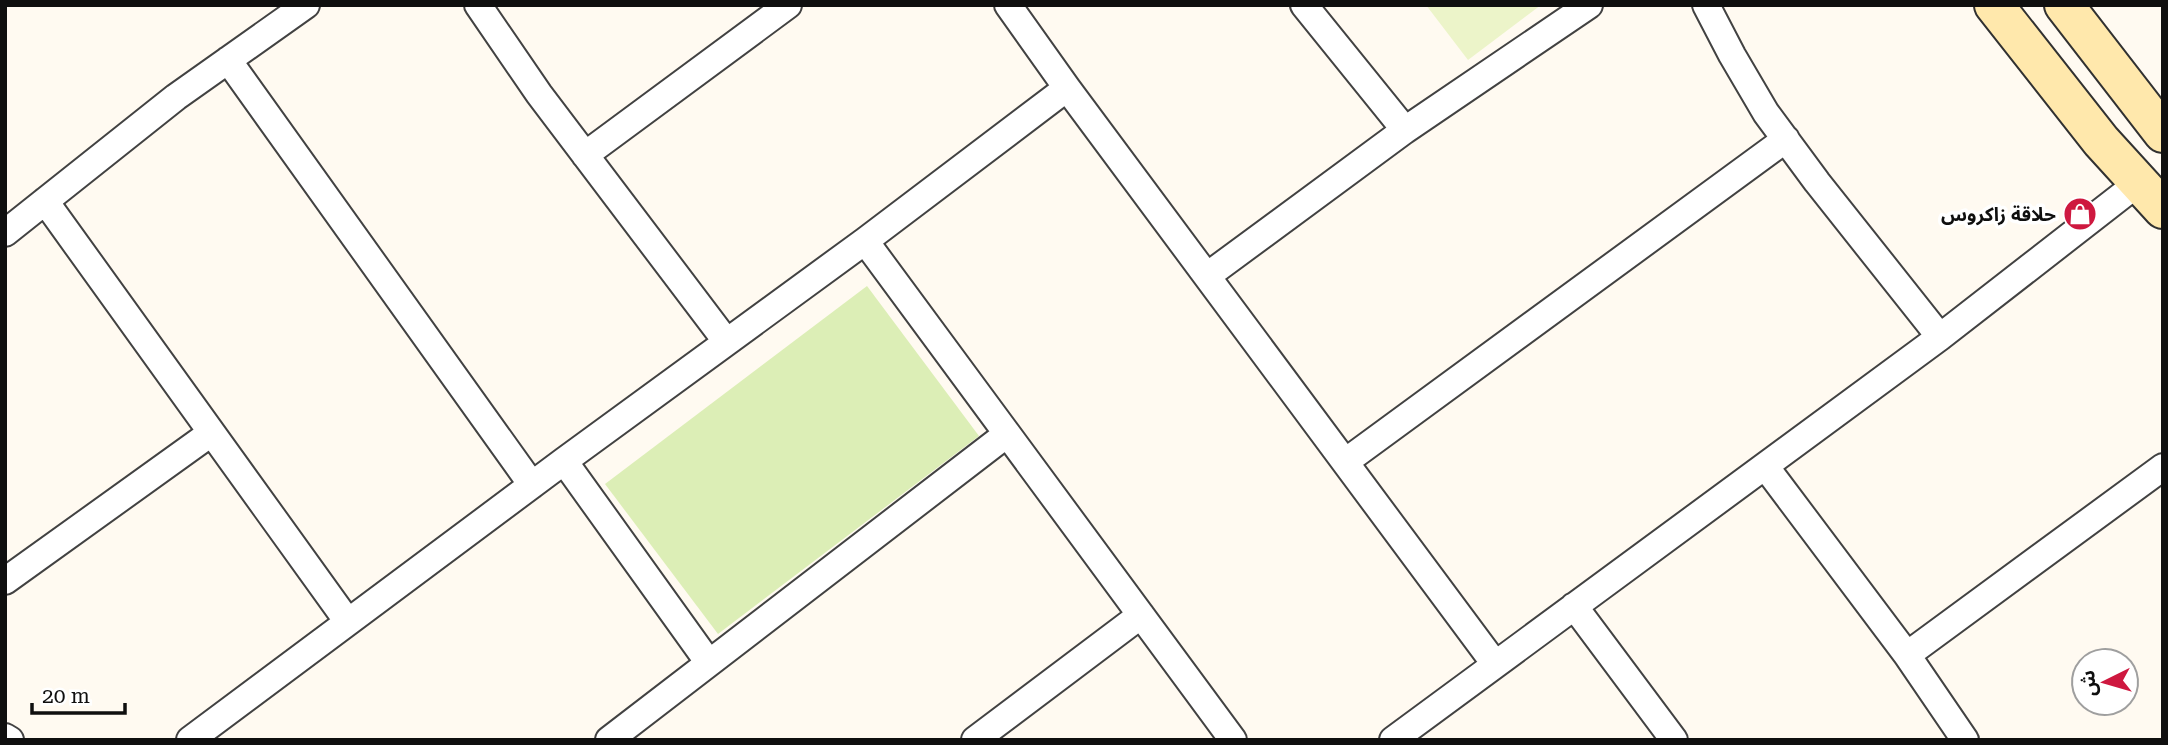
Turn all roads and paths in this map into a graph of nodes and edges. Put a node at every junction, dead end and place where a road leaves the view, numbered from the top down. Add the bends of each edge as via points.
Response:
1 (306, 5) edge
2 (478, 5) edge
3 (788, 5) edge
4 (1008, 5) edge
5 (1304, 5) edge
6 (1589, 5) edge
7 (1706, 5) edge
8 (1994, 5) edge
9 (2064, 5) edge
10 (229, 60) junction
11 (1067, 88) junction
12 (1405, 130) junction
13 (2163, 132) edge
14 (1786, 139) junction
15 (585, 155) junction
16 (2150, 196) edge
17 (46, 201) junction
18 (5, 233) edge
19 (865, 241) junction
20 (1207, 276) junction
21 (1940, 337) junction
22 (726, 341) junction
23 (211, 433) junction
24 (1007, 434) junction
25 (564, 460) junction
26 (1345, 462) junction
27 (1765, 466) junction
28 (2163, 467) edge
29 (533, 485) junction
30 (5, 581) edge
31 (1574, 606) junction
32 (1141, 615) junction
33 (348, 622) junction
34 (1907, 655) junction
35 (709, 663) junction
36 (1495, 664) junction
37 (5, 737) edge
38 (10, 740) edge
39 (190, 740) edge
40 (609, 740) edge
41 (975, 740) edge
42 (1233, 740) edge
43 (1393, 740) edge
44 (1674, 740) edge
45 (1965, 740) edge

1 - 10 street
2 - 15 street
3 - 15 street
4 - 11 street
5 - 12 street
6 - 12 street
7 - 14 street via 1766,113
8 - 16 main road
9 - 13 main road
10 - 17 street
10 - 29 street
11 - 19 street
11 - 20 street
12 - 20 street
14 - 21 street
14 - 26 street
15 - 22 street
16 - 21 street
17 - 18 street
17 - 23 street
19 - 22 street
19 - 24 street
20 - 26 street
21 - 27 street
22 - 25 street
23 - 30 street
23 - 33 street
24 - 32 street
24 - 35 street
25 - 29 street
25 - 35 street
26 - 36 street
27 - 31 street
27 - 34 street
28 - 34 street
29 - 33 street
31 - 36 street
31 - 44 street
32 - 41 street
32 - 42 street
33 - 39 street
34 - 45 street
35 - 40 street
36 - 43 street
37 - 38 street

